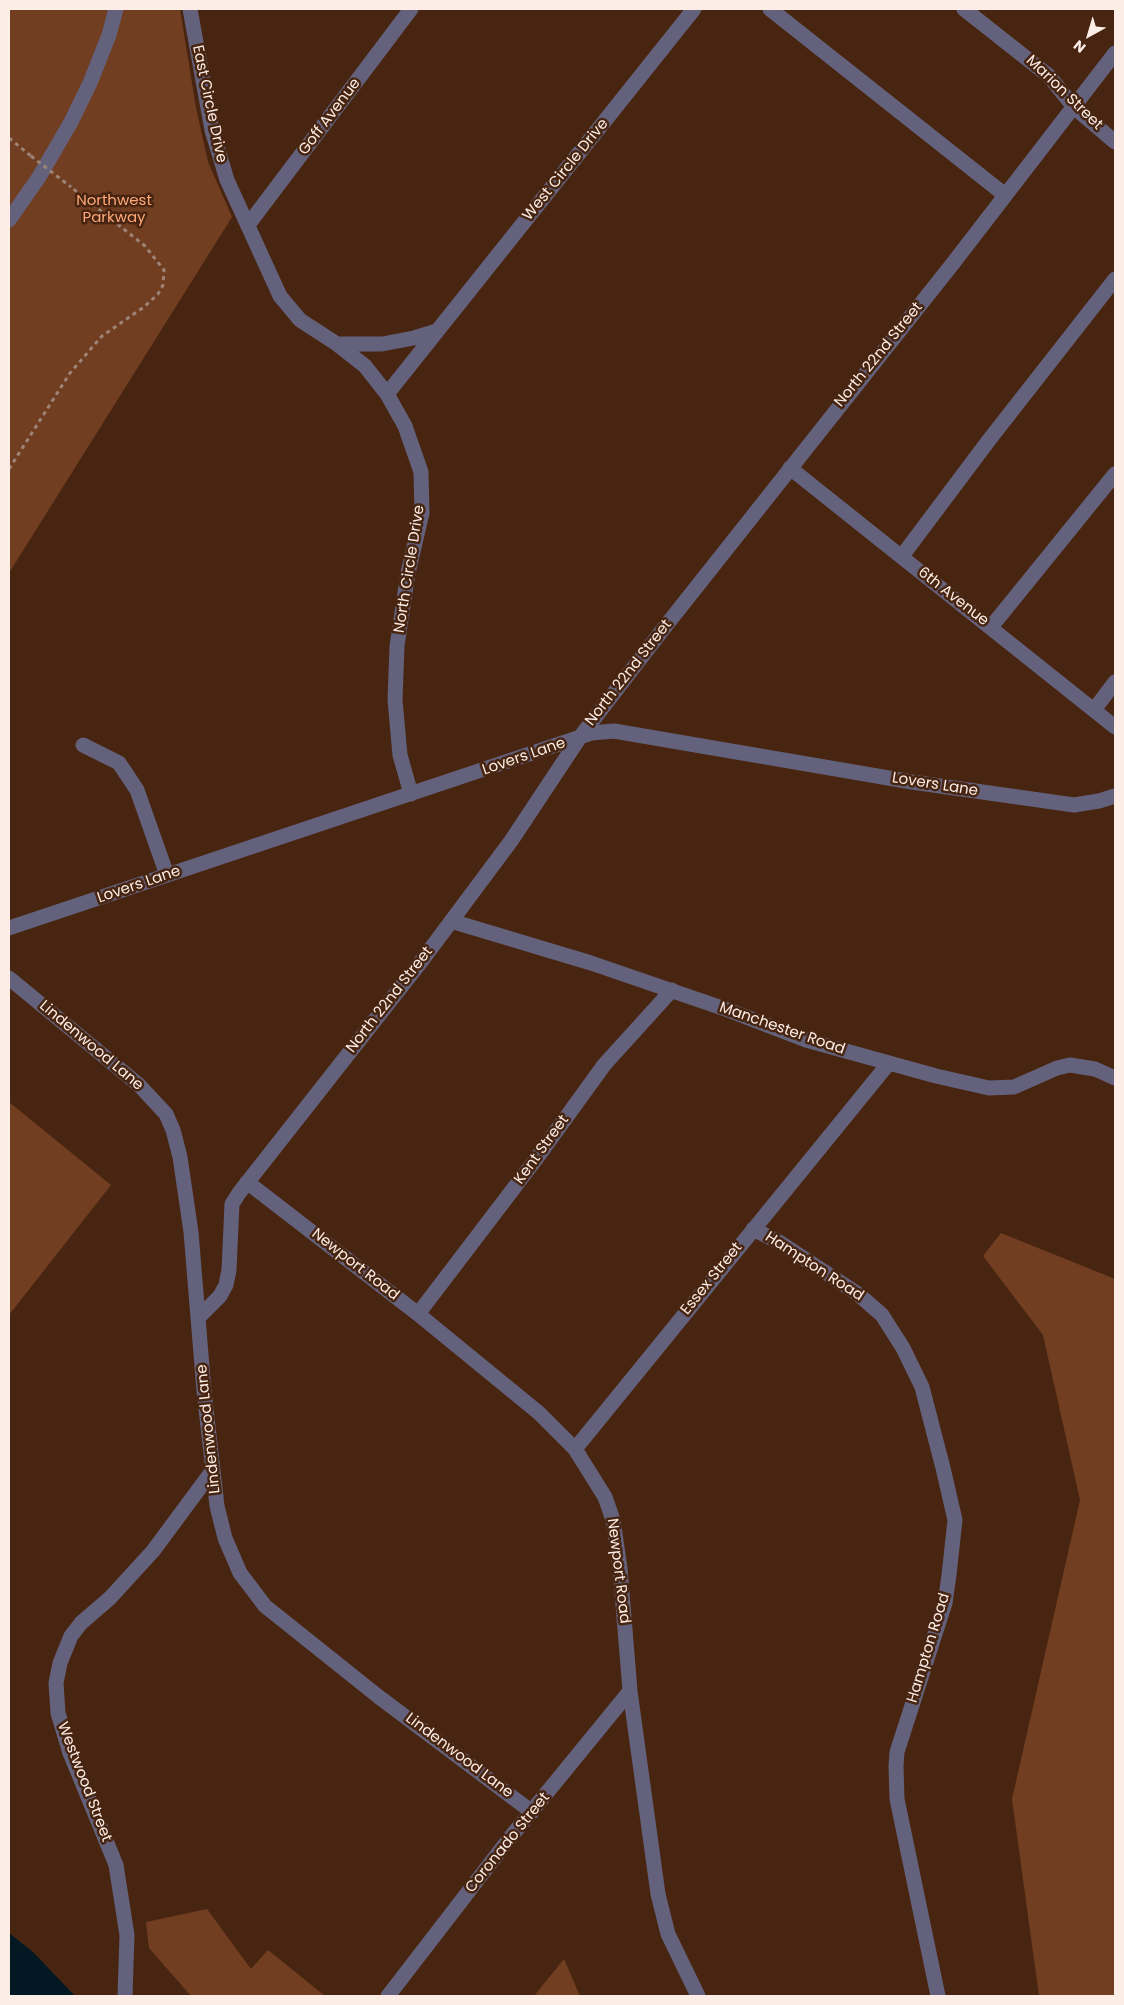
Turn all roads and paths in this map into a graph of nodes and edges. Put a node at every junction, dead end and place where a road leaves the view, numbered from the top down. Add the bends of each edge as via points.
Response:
1 (116, 9) edge
2 (190, 9) edge
3 (412, 9) edge
4 (694, 9) edge
5 (770, 9) edge
6 (964, 9) edge
7 (1115, 53) edge
8 (1074, 107) junction
9 (9, 138) edge
10 (1115, 142) edge
11 (1006, 195) junction
12 (9, 220) edge
13 (248, 225) junction
14 (1115, 279) edge
15 (437, 331) junction
16 (337, 344) junction
17 (387, 394) junction
18 (790, 468) junction
19 (9, 469) edge
20 (1115, 474) edge
21 (902, 556) junction
22 (990, 626) junction
23 (1115, 682) edge
24 (1094, 710) junction
25 (1115, 727) edge
26 (580, 738) junction
27 (83, 745) dead end
28 (411, 794) junction
29 (1115, 796) edge
30 (167, 875) junction
31 (450, 922) junction
32 (9, 928) edge
33 (9, 978) edge
34 (672, 990) junction
35 (889, 1063) junction
36 (1115, 1078) edge
37 (247, 1182) junction
38 (753, 1229) junction
39 (418, 1314) junction
40 (198, 1318) junction
41 (575, 1449) junction
42 (213, 1470) junction
43 (630, 1691) junction
44 (532, 1812) junction
45 (125, 1996) edge
46 (388, 1996) edge
47 (698, 1996) edge
48 (938, 1996) edge

1 - 12 street via 90,83 72,122 40,177
2 - 13 street, East Circle Drive via 212,130 227,180
3 - 13 street, Goff Avenue
4 - 15 street, West Circle Drive
5 - 11 street
6 - 8 street, Marion Street via 1049,76
7 - 8 street, North 22nd Street
8 - 10 street, Marion Street
8 - 11 street, North 22nd Street
9 - 19 path, bridge via 145,246 164,270 163,285 158,294 102,336 70,373
11 - 18 street, North 22nd Street
13 - 16 street, North Circle Drive via 280,296 300,320
14 - 21 street via 988,440
15 - 16 street via 382,344
15 - 17 street, West Circle Drive
16 - 17 street, North Circle Drive via 365,366
17 - 28 street, North Circle Drive via 405,426 420,472 422,513 408,573 397,646 394,700 400,755
18 - 21 street, 6th Avenue
18 - 26 street, North 22nd Street
20 - 22 street
21 - 22 street, 6th Avenue
22 - 24 street, 6th Avenue
23 - 24 street
24 - 25 street, 6th Avenue
26 - 28 street, Lovers Lane
26 - 29 street, Lovers Lane via 614,731 912,782 1074,805
26 - 31 street, North 22nd Street via 511,841
27 - 30 street via 119,763 137,790
28 - 30 street, Lovers Lane
30 - 32 street, Lovers Lane
31 - 34 street, Manchester Road
31 - 37 street, North 22nd Street
33 - 40 street, Lindenwood Lane via 139,1085 166,1114 180,1157
34 - 35 street, Manchester Road via 806,1040
34 - 39 street, Kent Street via 604,1065
35 - 36 street, Manchester Road via 989,1088 1014,1086 1070,1065 1095,1068
35 - 38 street, Essex Street
37 - 39 street, Newport Road
37 - 40 street, North 22nd Street via 232,1204 226,1285
38 - 41 street, Essex Street
38 - 48 street, Hampton Road via 858,1294 882,1315 903,1348 922,1388 943,1468 955,1520 945,1603 897,1752 896,1766 897,1799
39 - 41 street, Newport Road via 539,1413
40 - 42 street, Lindenwood Lane
41 - 43 street, Newport Road via 606,1497 614,1520
42 - 44 street, Lindenwood Lane via 217,1506 226,1538 240,1573 265,1606
42 - 45 street, Westwood Street via 153,1551 71,1636 56,1683 58,1713 70,1753 116,1865 128,1935
43 - 44 street, Coronado Street
43 - 47 street, Newport Road via 658,1894 668,1934
44 - 46 street, Coronado Street

